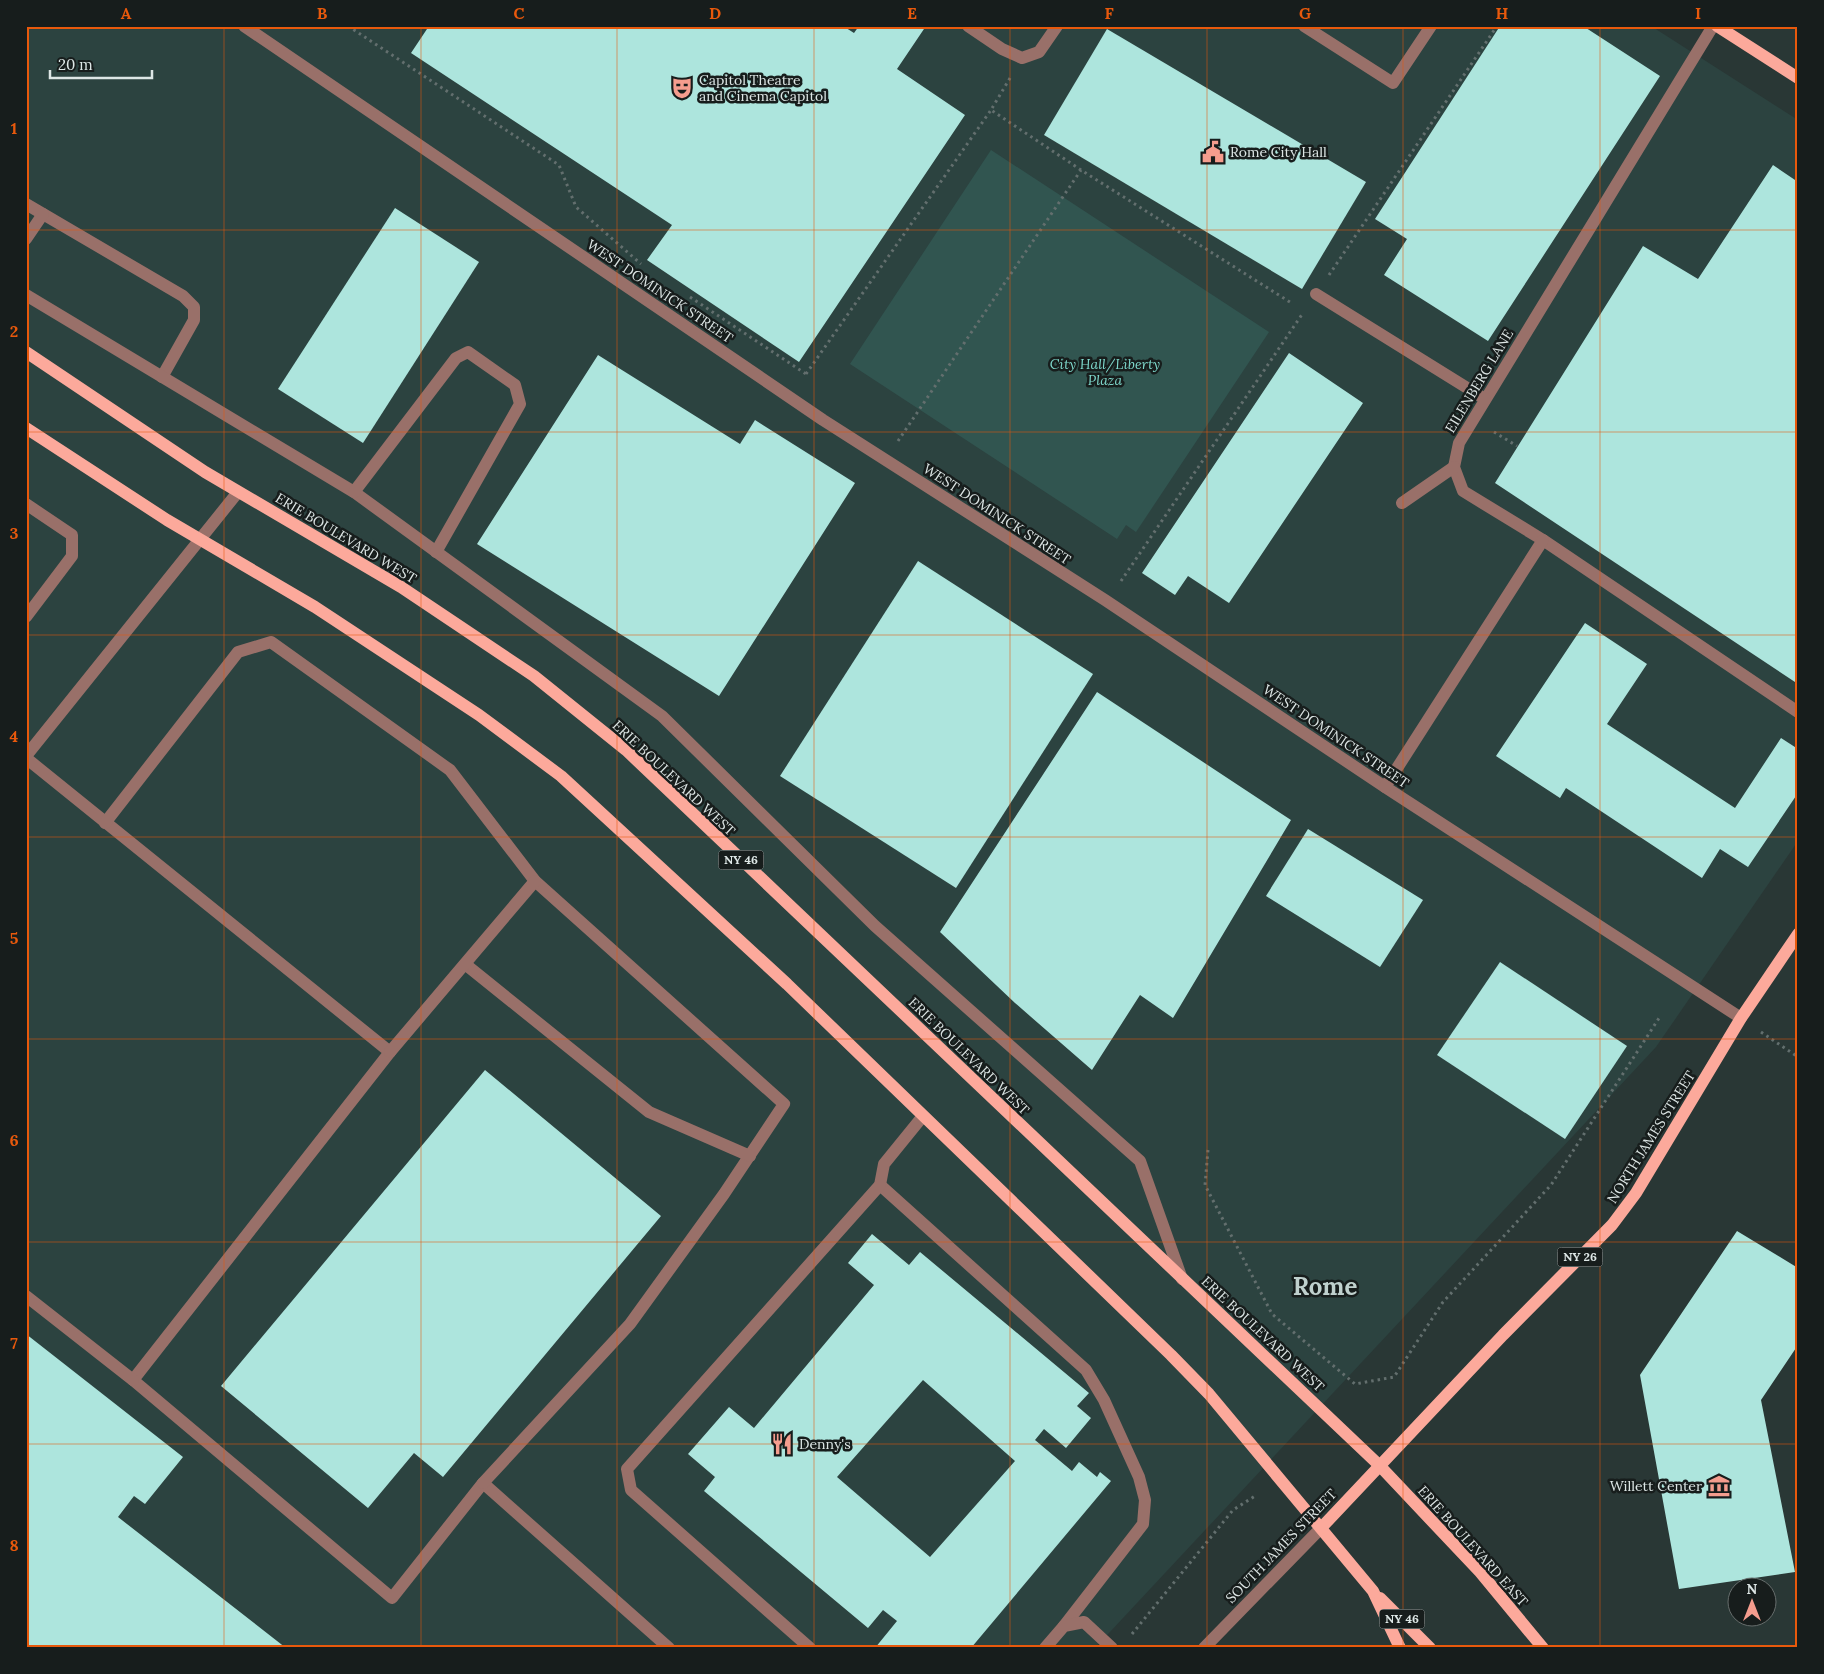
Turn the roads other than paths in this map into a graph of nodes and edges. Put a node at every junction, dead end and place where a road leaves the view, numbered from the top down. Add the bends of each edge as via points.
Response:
1 (244, 26) edge
2 (968, 26) edge
3 (1056, 26) edge
4 (1304, 26) edge
5 (1430, 26) edge
6 (1713, 26) edge
7 (1717, 26) edge
8 (1798, 78) edge
9 (26, 204) edge
10 (43, 214) junction
11 (26, 239) edge
12 (1316, 294) dead end
13 (26, 295) edge
14 (26, 352) edge
15 (162, 377) junction
16 (1485, 399) junction
17 (26, 428) edge
18 (1454, 467) junction
19 (238, 492) junction
20 (354, 492) junction
21 (1402, 503) dead end
22 (26, 504) edge
23 (201, 540) junction
24 (1543, 540) junction
25 (436, 552) junction
26 (26, 617) edge
27 (1798, 712) edge
28 (26, 757) edge
29 (1385, 787) junction
30 (105, 823) junction
31 (535, 881) junction
32 (1798, 934) edge
33 (465, 964) junction
34 (1741, 1018) junction
35 (390, 1052) junction
36 (924, 1116) junction
37 (750, 1156) junction
38 (880, 1185) junction
39 (1182, 1279) junction
40 (26, 1296) edge
41 (133, 1380) junction
42 (1379, 1465) junction
43 (483, 1483) junction
44 (1321, 1528) junction
45 (1373, 1591) junction
46 (1064, 1626) junction
47 (668, 1648) edge
48 (810, 1648) edge
49 (1045, 1648) edge
50 (1112, 1648) edge
51 (1204, 1648) edge
52 (1400, 1648) edge
53 (1430, 1648) edge
54 (1543, 1648) edge

1 - 29 street, WEST DOMINICK STREET via 790,398 1104,600
2 - 3 street via 1022,58 1039,52
4 - 5 street via 1393,83
6 - 16 street, EILENBERG LANE
7 - 8 main road
9 - 10 street
10 - 11 street
10 - 15 street via 183,296 194,306 194,320
12 - 16 street
13 - 15 street
14 - 19 main road, ERIE BOULEVARD WEST / NY 46
15 - 20 street
16 - 18 street, EILENBERG LANE via 1459,443
17 - 23 main road
18 - 21 street
18 - 24 street via 1463,491
19 - 23 street
19 - 39 main road, ERIE BOULEVARD WEST / NY 46 via 401,587 534,676 626,750
20 - 25 street
20 - 25 street via 456,358 468,352 515,385 520,404
22 - 26 street via 72,535 72,556
23 - 28 street
23 - 36 main road via 315,607 479,715 561,776 787,984
24 - 27 street
24 - 29 street
25 - 39 street via 662,716 875,926 1140,1161
28 - 30 street
29 - 34 street, WEST DOMINICK STREET
30 - 31 street via 238,652 271,642 450,770
30 - 35 street
31 - 33 street
31 - 37 street via 784,1104
32 - 34 main road, NORTH JAMES STREET / NY 26
33 - 35 street
33 - 37 street via 649,1112
34 - 42 main road, NORTH JAMES STREET / NY 26 via 1636,1193 1612,1225
35 - 41 street
36 - 38 street via 884,1164
36 - 44 main road via 1210,1394
37 - 43 street via 630,1324
38 - 46 street via 1086,1370 1104,1400 1139,1477 1145,1500 1142,1524
38 - 48 street via 627,1469 631,1490
39 - 42 main road, ERIE BOULEVARD WEST / NY 46
40 - 41 street
41 - 43 street via 392,1598
42 - 44 main road, SOUTH JAMES STREET / NY 26
42 - 54 main road, ERIE BOULEVARD EAST via 1480,1572
43 - 47 street
44 - 45 main road
44 - 51 street, SOUTH JAMES STREET
45 - 52 main road
45 - 53 main road, NY 46
46 - 49 street
46 - 50 street via 1084,1622

